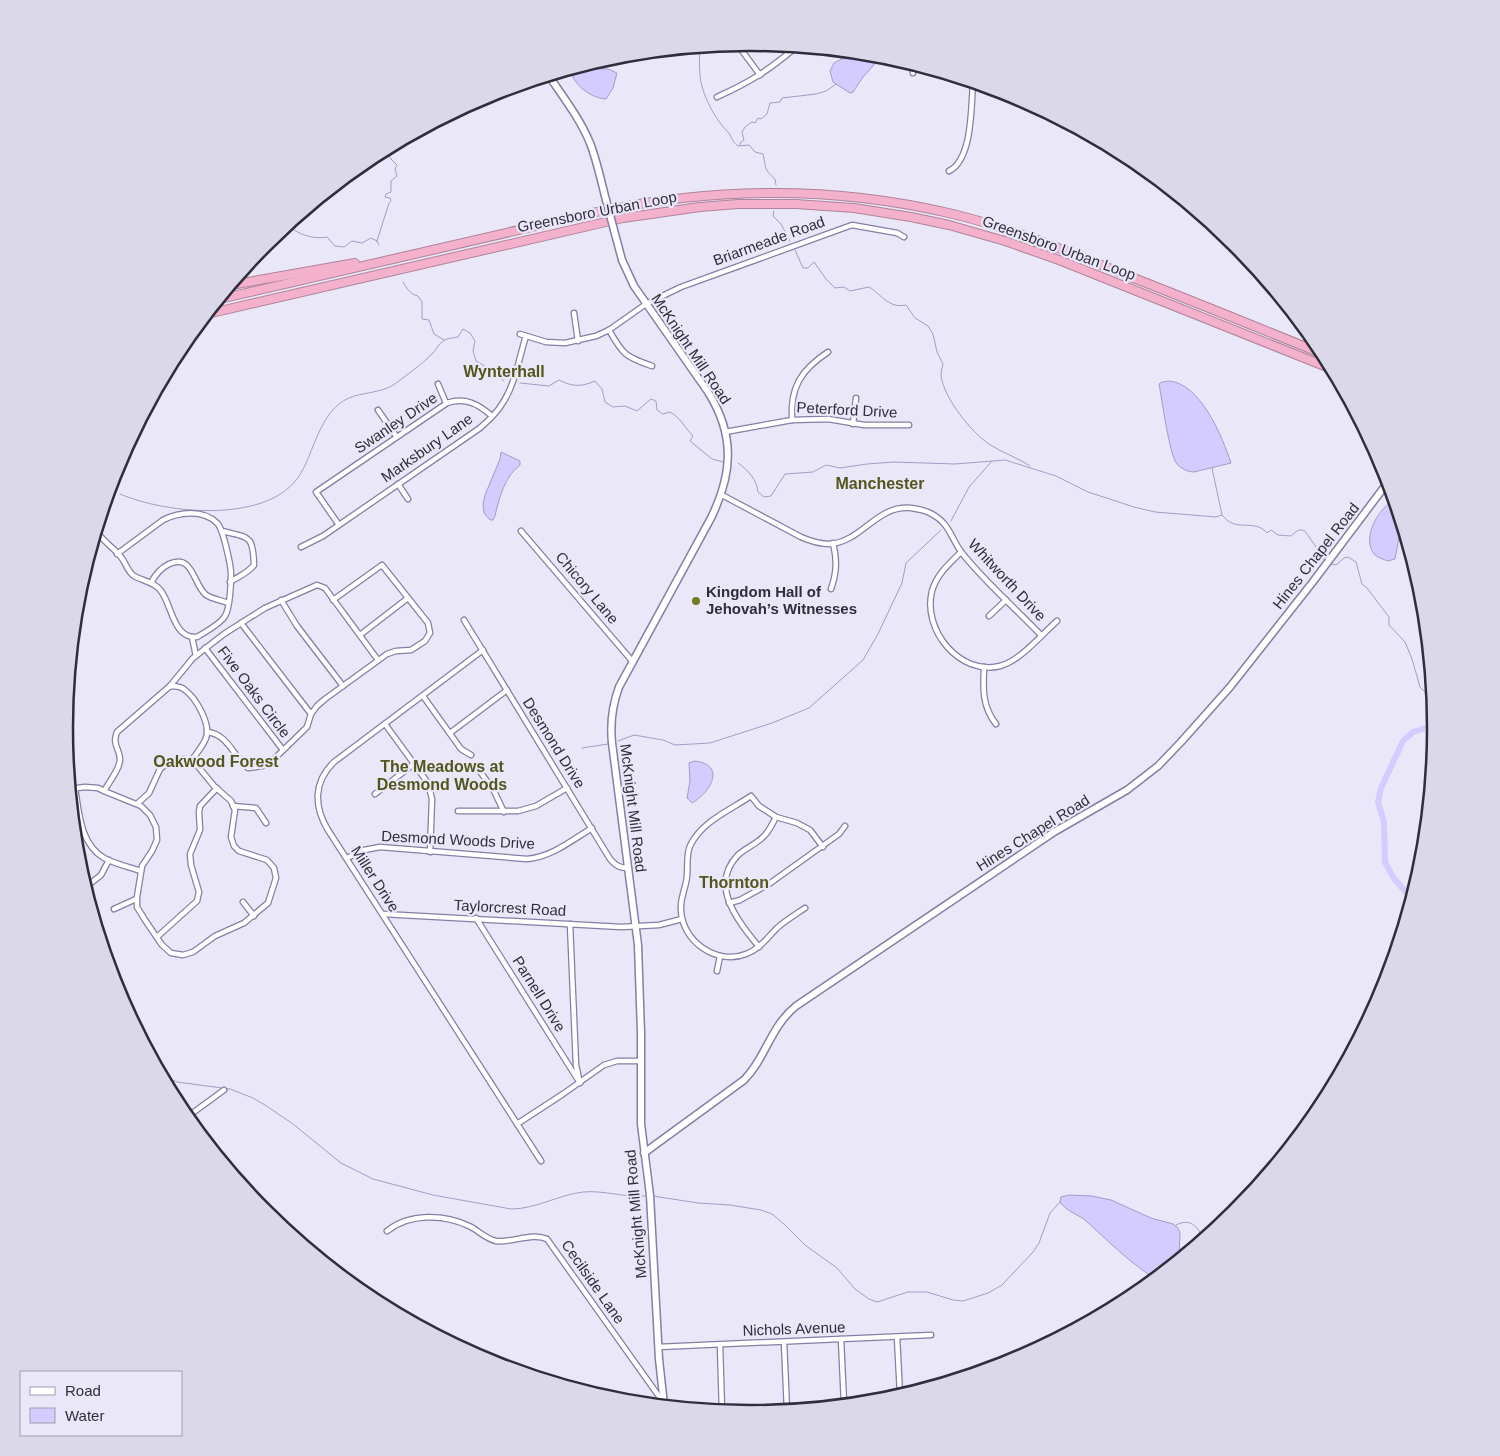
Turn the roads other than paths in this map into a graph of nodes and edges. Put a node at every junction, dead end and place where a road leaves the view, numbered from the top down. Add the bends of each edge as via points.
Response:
1 (742, 51) edge
2 (789, 53) edge
3 (760, 76) junction
4 (552, 81) edge
5 (973, 89) edge
6 (717, 96) dead end
7 (949, 171) dead end
8 (904, 237) dead end
9 (423, 252) junction
10 (278, 277) junction
11 (240, 284) edge
12 (238, 286) edge
13 (229, 297) edge
14 (646, 304) junction
15 (216, 312) edge
16 (574, 313) dead end
17 (609, 330) junction
18 (520, 334) dead end
19 (526, 336) junction
20 (578, 341) junction
21 (1311, 349) edge
22 (828, 352) dead end
23 (1321, 364) edge
24 (652, 366) dead end
25 (438, 384) dead end
26 (856, 398) dead end
27 (446, 403) junction
28 (378, 410) dead end
29 (492, 416) junction
30 (792, 420) junction
31 (853, 424) junction
32 (909, 425) dead end
33 (725, 432) junction
34 (396, 436) junction
35 (398, 484) junction
36 (1383, 489) edge
37 (722, 495) junction
38 (408, 498) dead end
39 (339, 525) junction
40 (222, 531) junction
41 (521, 531) dead end
42 (101, 537) edge
43 (833, 543) junction
44 (301, 547) dead end
45 (961, 552) junction
46 (117, 554) junction
47 (230, 582) junction
48 (150, 583) junction
49 (831, 589) dead end
50 (408, 598) junction
51 (280, 600) junction
52 (333, 600) junction
53 (1006, 600) junction
54 (228, 602) junction
55 (989, 616) dead end
56 (464, 620) dead end
57 (1057, 621) dead end
58 (241, 623) junction
59 (360, 635) junction
60 (1041, 635) junction
61 (192, 637) junction
62 (205, 648) junction
63 (483, 650) junction
64 (196, 656) junction
65 (378, 660) junction
66 (633, 662) junction
67 (984, 667) junction
68 (170, 686) junction
69 (342, 686) junction
70 (506, 690) junction
71 (423, 696) junction
72 (311, 714) junction
73 (385, 724) junction
74 (996, 724) dead end
75 (207, 732) junction
76 (450, 733) junction
77 (283, 750) junction
78 (471, 755) dead end
79 (191, 761) junction
80 (415, 763) junction
81 (478, 769) dead end
82 (76, 788) edge
83 (217, 788) junction
84 (568, 788) junction
85 (104, 791) junction
86 (375, 794) dead end
87 (137, 804) junction
88 (233, 806) junction
89 (458, 811) dead end
90 (504, 812) junction
91 (79, 816) edge
92 (776, 818) junction
93 (266, 823) dead end
94 (845, 826) dead end
95 (592, 828) junction
96 (823, 847) junction
97 (430, 852) junction
98 (347, 858) junction
99 (109, 860) junction
100 (629, 868) junction
101 (141, 871) junction
102 (91, 883) dead end
103 (136, 899) junction
104 (243, 902) dead end
105 (729, 903) junction
106 (805, 908) dead end
107 (114, 909) dead end
108 (383, 914) junction
109 (254, 916) junction
110 (476, 918) junction
111 (682, 920) junction
112 (570, 924) junction
113 (636, 927) junction
114 (157, 937) junction
115 (759, 947) junction
116 (720, 956) junction
117 (717, 971) dead end
118 (641, 1061) junction
119 (580, 1082) junction
120 (224, 1090) dead end
121 (193, 1113) edge
122 (517, 1124) junction
123 (644, 1153) junction
124 (541, 1161) dead end
125 (387, 1231) dead end
126 (931, 1336) dead end
127 (897, 1337) junction
128 (841, 1340) junction
129 (784, 1342) junction
130 (720, 1344) junction
131 (658, 1347) junction
132 (900, 1388) edge
133 (844, 1398) edge
134 (660, 1399) edge
135 (663, 1399) edge
136 (787, 1403) edge
137 (722, 1404) edge

1 - 3 street
2 - 3 street
3 - 6 street
4 - 14 street, McKnight Mill Road, bridge via 586,134 626,270
5 - 7 street via 967,142 956,167
8 - 14 street, Briarmeade Road via 852,225 696,280
9 - 10 highway
9 - 13 highway, Greensboro Urban Loop
9 - 21 highway, Greensboro Urban Loop via 621,206 679,198 767,192 855,197 933,210 1008,230
10 - 11 highway
10 - 12 highway
14 - 17 street, Briarmeade Road
14 - 33 street, McKnight Mill Road via 713,401
15 - 23 highway, Greensboro Urban Loop via 624,218 700,207 796,204 854,208 911,217 1005,240
16 - 20 street
17 - 20 street, Briarmeade Road
17 - 24 street via 626,355
18 - 19 street, Briarmeade Road
19 - 20 street, Briarmeade Road via 546,342
19 - 29 street, Marksbury Lane via 509,389
22 - 30 street via 812,363 799,379 792,400
25 - 27 street
26 - 31 street
27 - 29 street, Swanley Drive via 473,402
27 - 34 street, Swanley Drive
28 - 34 street
29 - 35 street, Marksbury Lane via 480,428
30 - 31 street, Peterford Drive via 828,419
30 - 33 street, Peterford Drive
31 - 32 street, Peterford Drive
33 - 37 street, McKnight Mill Road via 728,466
34 - 39 street, Swanley Drive via 316,492
35 - 38 street
35 - 39 street, Marksbury Lane
36 - 123 street, Hines Chapel Road via 1230,687 1148,774 1127,790 1046,837 796,1006 780,1022 758,1063 744,1080
37 - 43 street, Whitworth Drive via 801,537 814,542
37 - 66 street, McKnight Mill Road
39 - 44 street, Marksbury Lane
40 - 46 street via 210,518 191,513 178,515 163,520
40 - 47 street
40 - 47 street via 247,537 254,554 254,565 247,574
41 - 66 street, Chicory Lane
42 - 46 street
43 - 45 street, Whitworth Drive via 853,536 886,512 904,508 922,510 941,520
43 - 49 street via 837,563
45 - 53 street, Whitworth Drive
45 - 67 street via 936,580 930,605 932,619 954,654 963,661
46 - 48 street via 134,576
47 - 54 street
48 - 54 street via 168,565 183,562 192,570 208,596
48 - 61 street via 160,588 183,632
50 - 52 street via 382,565
50 - 59 street
50 - 65 street via 428,623 429,637 413,649 392,652
51 - 52 street via 317,585 324,588
51 - 58 street
51 - 69 street
52 - 59 street
53 - 55 street
53 - 60 street, Whitworth Drive
54 - 61 street via 225,617 197,637
56 - 63 street, Desmond Drive
57 - 60 street
58 - 62 street
58 - 72 street
59 - 65 street
60 - 67 street via 1010,662
61 - 64 street
62 - 64 street
62 - 77 street, Five Oaks Circle
63 - 70 street, Desmond Drive
63 - 71 street, Miller Drive
64 - 68 street
65 - 69 street
66 - 100 street, McKnight Mill Road via 619,687 611,719
67 - 74 street via 984,701
68 - 75 street via 181,687 188,692 202,714
68 - 85 street via 117,732 115,743 119,764
69 - 72 street
70 - 76 street
70 - 84 street, Desmond Drive
71 - 73 street, Miller Drive
71 - 76 street
72 - 77 street via 308,727
73 - 80 street
73 - 98 street, Miller Drive via 334,762 320,783 319,812
75 - 77 street via 222,736 248,768 263,766
75 - 79 street via 204,743
76 - 78 street via 465,753
79 - 83 street
79 - 87 street via 177,759 166,763 148,793
80 - 86 street
80 - 97 street via 428,783 432,799
81 - 90 street
82 - 85 street
83 - 88 street
83 - 114 street via 200,806 200,830 190,854 199,892 197,901
84 - 90 street via 536,806
84 - 95 street, Desmond Drive
85 - 87 street
87 - 101 street via 150,815 157,832 154,846
88 - 93 street via 256,808
88 - 109 street via 231,838 234,846 239,851 267,860 275,872 270,900
89 - 90 street
91 - 99 street via 82,830 96,852
92 - 96 street via 785,818 810,830
92 - 105 street via 763,837 738,855 730,868 726,890
92 - 111 street via 751,796 700,833 687,855
94 - 96 street
95 - 97 street, Desmond Woods Drive via 553,852 536,858
95 - 100 street, Desmond Drive via 615,865
96 - 105 street via 769,884
97 - 98 street, Desmond Woods Drive via 371,848
98 - 108 street, Miller Drive
99 - 101 street
99 - 102 street
100 - 113 street, McKnight Mill Road
101 - 103 street
103 - 107 street
103 - 114 street via 140,912
104 - 109 street
105 - 115 street via 732,912
106 - 115 street via 776,929
108 - 110 street, Taylorcrest Road
108 - 122 street, Miller Drive
109 - 114 street via 187,954 166,950
110 - 112 street, Taylorcrest Road
110 - 119 street, Parnell Drive
111 - 113 street, Taylorcrest Road
111 - 116 street via 697,944
112 - 113 street, Taylorcrest Road
112 - 119 street via 576,1065
113 - 118 street, McKnight Mill Road
115 - 116 street via 744,955
116 - 117 street
118 - 119 street via 608,1063
118 - 123 street, McKnight Mill Road
119 - 122 street
120 - 121 street
122 - 124 street, Miller Drive
123 - 131 street, McKnight Mill Road via 651,1211
125 - 134 street, Cecilside Lane via 409,1220 436,1218 465,1224 497,1241 547,1239
126 - 127 street, Nichols Avenue
127 - 128 street, Nichols Avenue
127 - 132 street
128 - 129 street, Nichols Avenue
128 - 133 street
129 - 130 street, Nichols Avenue
129 - 136 street
130 - 131 street, Nichols Avenue
130 - 137 street
131 - 135 street, McKnight Mill Road

